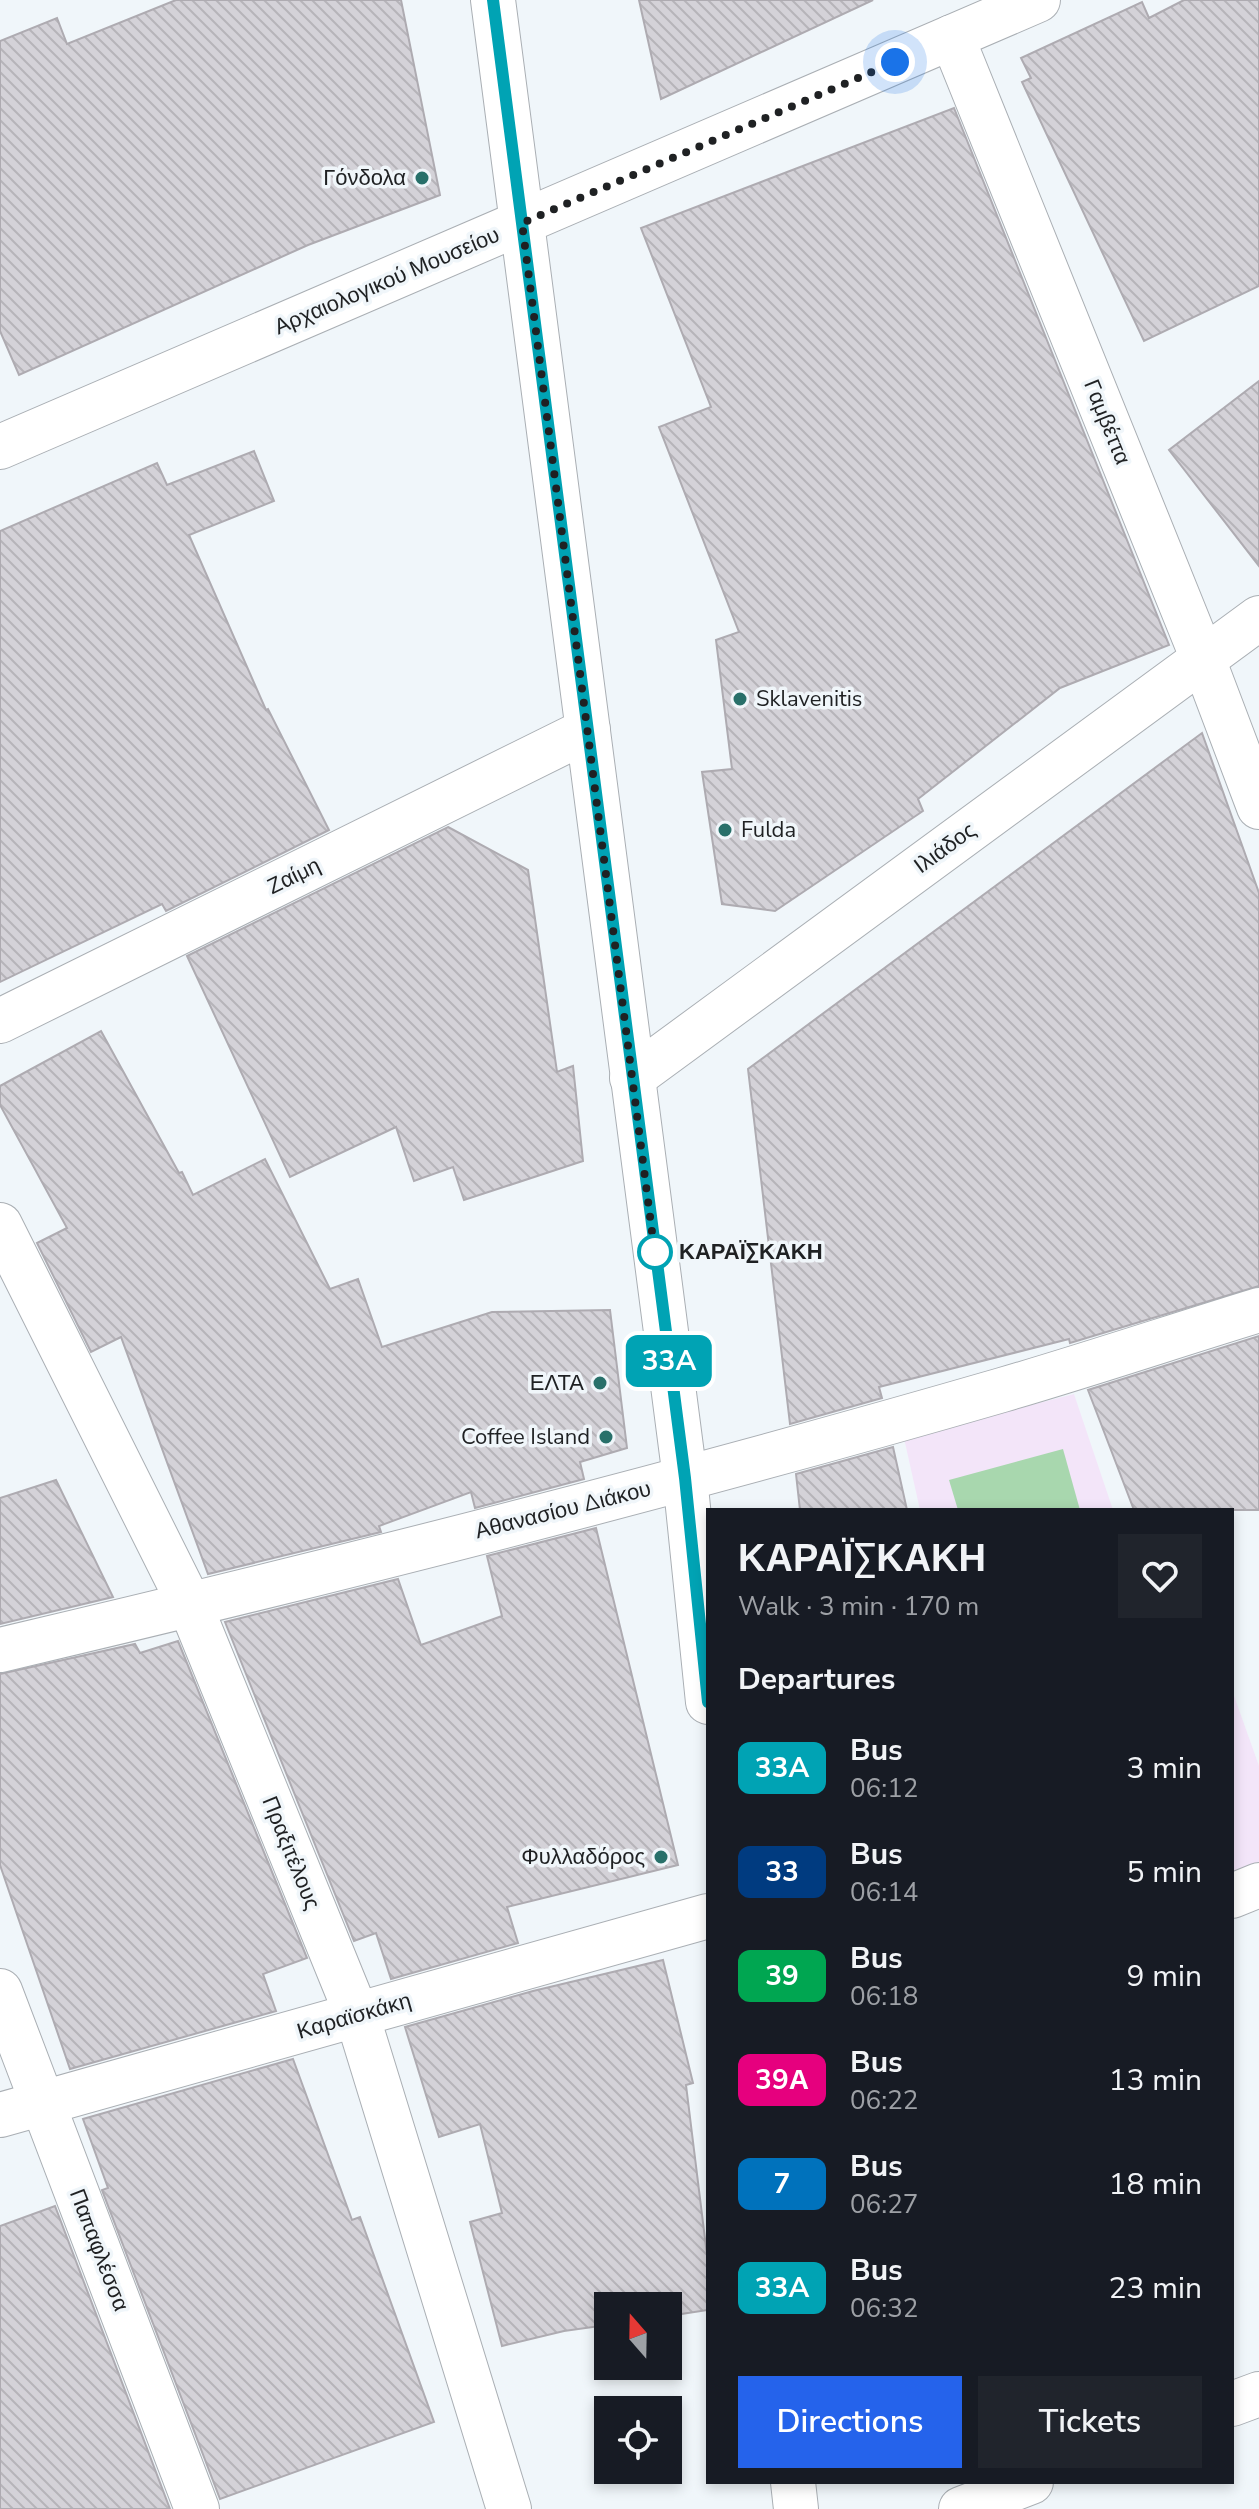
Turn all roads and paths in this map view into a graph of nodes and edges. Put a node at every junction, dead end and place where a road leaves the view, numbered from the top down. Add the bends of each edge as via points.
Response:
1 (493, 0) edge
2 (1038, 0) edge
3 (952, 37) junction
4 (522, 223) junction
5 (3, 438) edge
6 (1259, 618) edge
7 (1203, 659) junction
8 (588, 730) junction
9 (1259, 807) edge
10 (0, 1021) edge
11 (632, 1078) junction
12 (0, 1225) edge
13 (1259, 1310) edge
14 (685, 1478) junction
15 (190, 1605) junction
16 (0, 1650) edge
17 (706, 1683) edge
18 (1259, 1885) edge
19 (1234, 1895) edge
20 (706, 1917) edge
21 (0, 1991) edge
22 (357, 2015) junction
23 (43, 2103) junction
24 (0, 2115) edge
25 (1259, 2394) edge
26 (1234, 2403) edge
27 (793, 2484) edge
28 (1026, 2484) edge
29 (197, 2509) edge
30 (509, 2509) edge
31 (796, 2509) edge
32 (961, 2509) edge

1 - 4 street
2 - 3 street, Αρχαιολογικού Μουσείου
3 - 4 street, Αρχαιολογικού Μουσείου
3 - 7 street, Γαμβέττα
4 - 5 street, Αρχαιολογικού Μουσείου
4 - 8 street
6 - 7 street, Ιλιάδος
7 - 9 street, Γαμβέττα
7 - 11 street, Ιλιάδος
8 - 10 street, Ζαίμη
8 - 11 street
11 - 14 street
12 - 15 street, Πραξιτέλους
13 - 14 street, Αθανασίου Διάκου via 1004,1389
14 - 15 street, Αθανασίου Διάκου
14 - 17 street
15 - 16 street, Αθανασίου Διάκου
15 - 22 street, Πραξιτέλους
18 - 19 street
20 - 22 street, Καραϊσκάκη
21 - 23 street, Παπαφλέσσα
22 - 23 street, Καραϊσκάκη
22 - 30 street, Πραξιτέλους
23 - 24 street, Καραϊσκάκη
23 - 29 street, Παπαφλέσσα
25 - 26 street
27 - 31 street
28 - 32 street

